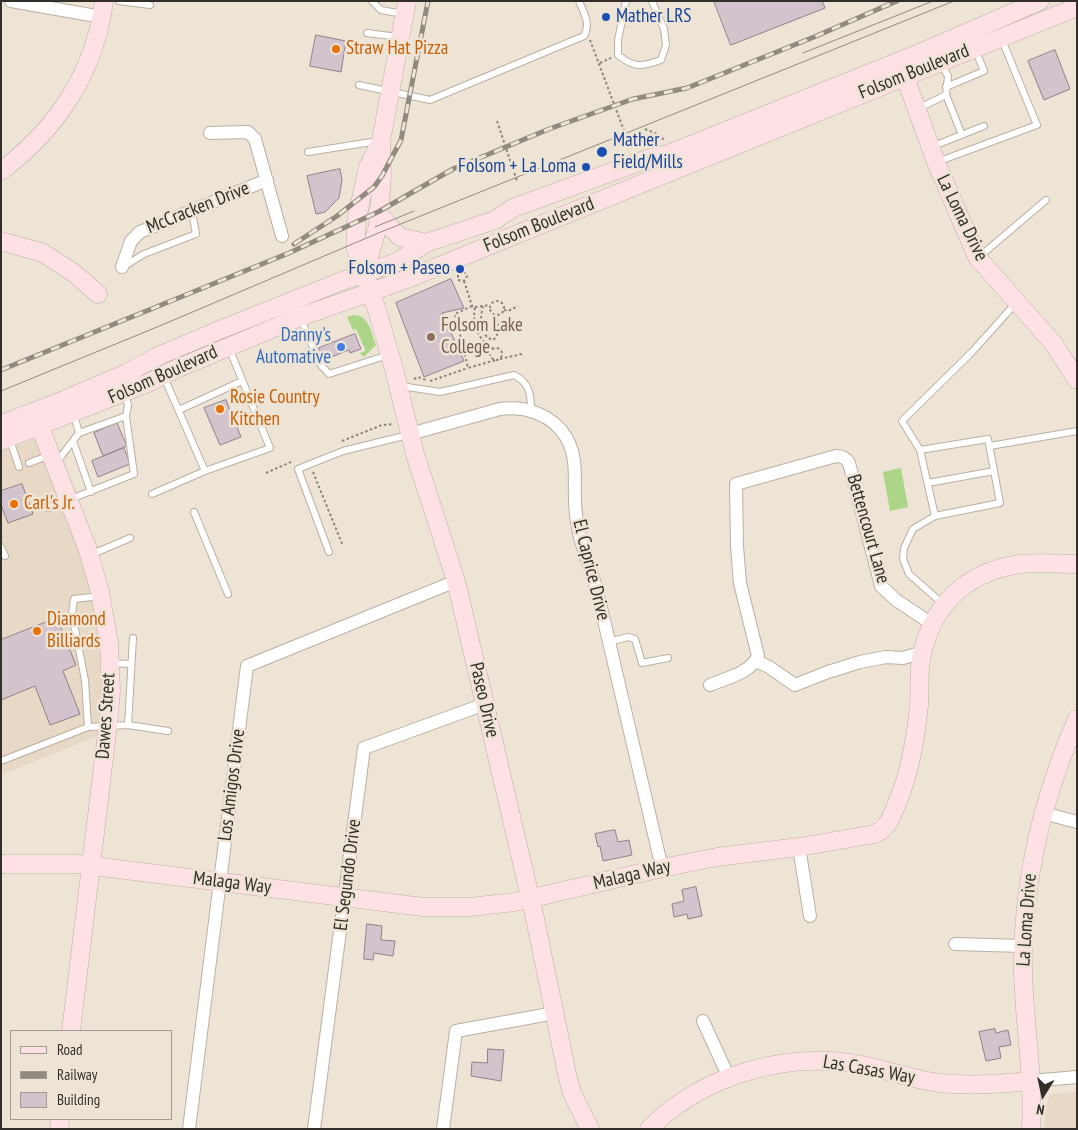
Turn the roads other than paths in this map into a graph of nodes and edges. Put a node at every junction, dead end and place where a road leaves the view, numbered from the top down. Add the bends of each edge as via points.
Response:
1 (11, 1) edge
2 (119, 1) edge
3 (372, 1) edge
4 (579, 1) edge
5 (626, 1) edge
6 (652, 1) edge
7 (1040, 1) edge
8 (150, 5) dead end
9 (1077, 7) edge
10 (405, 8) edge
11 (103, 9) edge
12 (368, 33) dead end
13 (1001, 37) junction
14 (400, 38) junction
15 (975, 48) junction
16 (940, 62) junction
17 (902, 68) junction
18 (359, 85) dead end
19 (946, 87) junction
20 (391, 92) junction
21 (946, 95) junction
22 (917, 109) junction
23 (984, 126) dead end
24 (210, 133) dead end
25 (962, 135) junction
26 (381, 141) junction
27 (308, 152) dead end
28 (933, 155) junction
29 (1, 171) edge
30 (267, 180) junction
31 (1046, 200) dead end
32 (192, 212) junction
33 (378, 212) junction
34 (282, 236) dead end
35 (1, 241) edge
36 (426, 243) junction
37 (978, 258) junction
38 (122, 267) joint
39 (364, 274) junction
40 (370, 291) junction
41 (98, 294) dead end
42 (1017, 302) junction
43 (300, 316) junction
44 (228, 346) junction
45 (390, 355) junction
46 (163, 375) junction
47 (1077, 380) edge
48 (242, 381) junction
49 (405, 382) junction
50 (125, 393) junction
51 (179, 410) junction
52 (531, 411) junction
53 (74, 412) junction
54 (126, 416) junction
55 (37, 418) junction
56 (1077, 431) edge
57 (79, 433) junction
58 (4, 434) edge
59 (410, 434) junction
60 (73, 441) junction
61 (990, 446) junction
62 (920, 450) junction
63 (53, 459) junction
64 (29, 463) dead end
65 (20, 467) dead end
66 (205, 471) junction
67 (994, 471) junction
68 (928, 483) junction
69 (91, 492) junction
70 (152, 494) dead end
71 (69, 501) junction
72 (48, 508) dead end
73 (194, 512) dead end
74 (935, 516) junction
75 (130, 538) dead end
76 (1, 548) edge
77 (328, 552) dead end
78 (89, 555) junction
79 (5, 556) dead end
80 (1077, 564) edge
81 (456, 581) junction
82 (228, 594) dead end
83 (101, 596) junction
84 (944, 605) junction
85 (932, 624) junction
86 (132, 638) dead end
87 (609, 642) junction
88 (923, 652) junction
89 (668, 658) dead end
90 (756, 661) junction
91 (110, 663) junction
92 (131, 664) junction
93 (710, 685) dead end
94 (485, 704) junction
95 (1077, 719) edge
96 (128, 724) junction
97 (108, 725) junction
98 (88, 727) junction
99 (168, 731) dead end
100 (1, 761) edge
101 (1043, 813) junction
102 (1077, 822) edge
103 (799, 847) junction
104 (1, 864) edge
105 (91, 866) junction
106 (662, 868) junction
107 (219, 882) junction
108 (346, 897) junction
109 (530, 898) junction
110 (810, 916) dead end
111 (955, 944) dead end
112 (1024, 946) junction
113 (553, 1011) junction
114 (703, 1021) dead end
115 (71, 1030) edge
116 (1077, 1077) edge
117 (729, 1078) junction
118 (1031, 1081) junction
119 (189, 1129) edge
120 (314, 1129) edge
121 (443, 1129) edge
122 (590, 1129) edge
123 (649, 1129) edge
124 (1031, 1129) edge

1 - 11 street
2 - 8 lane
3 - 10 lane via 381,10
4 - 20 lane via 587,22 584,36 430,100
5 - 6 lane via 618,55 629,64 645,66 660,60 666,45 664,29
7 - 17 street, Folsom Boulevard
9 - 13 street, Folsom Boulevard
10 - 14 street
11 - 29 street via 92,54 72,97 45,132
12 - 14 lane
13 - 15 street, Folsom Boulevard
13 - 28 lane via 1038,125
14 - 20 street
15 - 16 street, Folsom Boulevard
15 - 19 lane via 984,71
16 - 17 street, Folsom Boulevard
16 - 19 lane via 948,76
17 - 22 street, La Loma Drive
17 - 36 street, Folsom Boulevard
17 - 40 street, Folsom Boulevard via 407,279
18 - 20 lane
19 - 21 lane
20 - 26 street
21 - 22 lane
21 - 25 lane
22 - 28 street, La Loma Drive
23 - 25 lane
24 - 30 street, McCracken Drive via 248,132 255,139
25 - 28 lane
26 - 27 lane
26 - 33 street
26 - 39 street, Paseo Drive via 368,167 356,222 356,249
28 - 37 street, La Loma Drive
30 - 32 street, McCracken Drive
30 - 34 street, McCracken Drive
31 - 37 lane
32 - 38 street, McCracken Drive via 140,232 131,241
32 - 38 lane via 196,234 144,254
33 - 36 street via 400,237
33 - 39 street via 378,226
35 - 41 street via 43,253
36 - 39 street, Folsom Boulevard via 397,262
37 - 42 street, La Loma Drive
39 - 40 street, Paseo Drive
39 - 55 street, Folsom Boulevard via 158,356
40 - 43 street, Folsom Boulevard
40 - 45 street, Paseo Drive
42 - 47 street, La Loma Drive via 1053,342
42 - 62 lane via 902,421
43 - 44 street, Folsom Boulevard
43 - 45 lane via 320,364 329,374
44 - 46 street, Folsom Boulevard
44 - 48 lane
45 - 49 street, Paseo Drive
46 - 50 street, Folsom Boulevard
46 - 51 lane
48 - 51 lane
48 - 66 lane via 270,448
49 - 52 lane via 440,392 514,375 529,388
49 - 59 street, Paseo Drive
50 - 53 street, Folsom Boulevard
50 - 54 lane
51 - 66 lane
52 - 59 street, El Caprice Drive via 500,409
52 - 87 street, El Caprice Drive via 551,421 562,432 573,452 576,518
53 - 55 street, Folsom Boulevard
53 - 57 lane
54 - 57 lane
54 - 69 lane via 134,474
55 - 58 street, Folsom Boulevard
55 - 63 street, Dawes Street
56 - 61 lane
57 - 60 lane
58 - 65 lane
59 - 77 lane via 343,451 298,469
59 - 81 street, Paseo Drive
60 - 63 lane
60 - 69 lane
61 - 62 lane via 988,439
61 - 67 lane
62 - 68 lane
63 - 64 lane
63 - 71 street, Dawes Street
66 - 70 lane
67 - 68 lane
67 - 74 lane via 1000,503
68 - 74 lane
69 - 71 lane
71 - 72 lane
71 - 78 street, Dawes Street
73 - 82 lane
74 - 84 lane via 913,529 904,548 903,559 909,574
75 - 78 lane
76 - 79 lane
78 - 83 street, Dawes Street
80 - 84 street, Malaga Way via 1022,564 998,569 954,593
81 - 94 street, Paseo Drive
81 - 107 street, Los Amigos Drive via 247,666
83 - 91 street, Dawes Street
83 - 98 lane via 74,600 72,614 85,680
84 - 85 street, Malaga Way
85 - 88 street, Malaga Way
85 - 90 street, Bettencourt Lane via 881,586 849,463 842,456 836,456 736,484 740,583 758,653
86 - 92 lane
87 - 89 lane via 628,637 635,639 642,663
87 - 106 street, El Caprice Drive
88 - 90 street via 903,658 886,656 860,662 795,685
88 - 103 street, Malaga Way via 914,741 903,789 888,824 875,834
90 - 93 street via 750,668
91 - 92 lane
91 - 97 street, Dawes Street
92 - 96 lane
94 - 108 street, El Segundo Drive via 364,748
94 - 109 street, Paseo Drive
95 - 101 street, La Loma Drive via 1055,772
96 - 97 lane
96 - 99 lane
97 - 98 lane
97 - 105 street, Dawes Street
98 - 100 lane
101 - 102 street
101 - 112 street, La Loma Drive via 1028,884
103 - 106 street, Malaga Way via 717,857
103 - 110 street
104 - 105 street, Malaga Way
105 - 107 street, Malaga Way
105 - 115 street, Dawes Street
106 - 109 street, Malaga Way
107 - 108 street, Malaga Way
107 - 119 street, Los Amigos Drive
108 - 109 street, Malaga Way via 423,907 470,907
108 - 120 street, El Segundo Drive
109 - 113 street, Paseo Drive
111 - 112 street
112 - 118 street, La Loma Drive
113 - 121 street via 456,1031
113 - 122 street, Paseo Drive via 572,1092
114 - 117 street
116 - 118 street, Las Casas Way
117 - 118 street, Las Casas Way via 779,1063 821,1060 962,1085
117 - 123 street, Las Casas Way via 688,1096
118 - 124 street, La Loma Drive

